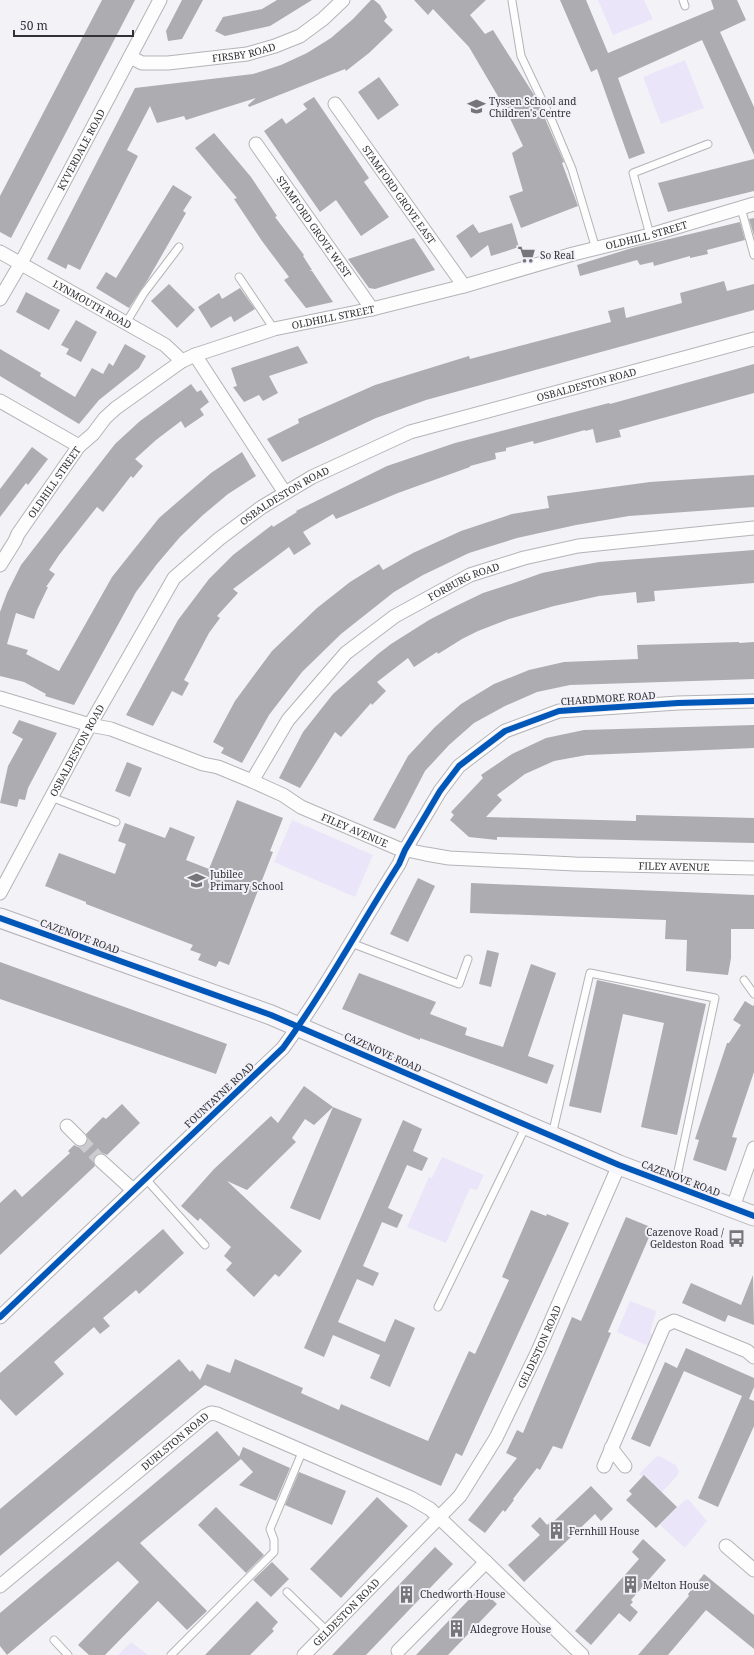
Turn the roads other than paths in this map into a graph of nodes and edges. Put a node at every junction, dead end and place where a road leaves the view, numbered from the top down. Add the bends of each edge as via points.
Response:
1 (160, 0) edge
2 (344, 0) edge
3 (512, 1) edge
4 (130, 57) junction
5 (335, 104) dead end
6 (256, 144) dead end
7 (708, 144) dead end
8 (754, 204) edge
9 (741, 208) junction
10 (650, 235) junction
11 (179, 247) dead end
12 (596, 249) junction
13 (0, 252) edge
14 (754, 255) edge
15 (21, 263) junction
16 (238, 277) dead end
17 (464, 286) junction
18 (0, 299) edge
19 (372, 310) junction
20 (126, 323) junction
21 (274, 329) junction
22 (754, 339) edge
23 (195, 355) junction
24 (182, 361) junction
25 (0, 401) edge
26 (79, 446) junction
27 (285, 492) junction
28 (754, 528) edge
29 (0, 565) edge
30 (0, 698) edge
31 (754, 701) edge
32 (90, 726) junction
33 (252, 781) junction
34 (51, 797) junction
35 (116, 822) dead end
36 (405, 850) junction
37 (754, 868) edge
38 (0, 894) edge
39 (0, 918) edge
40 (351, 943) junction
41 (468, 959) dead end
42 (744, 980) dead end
43 (754, 994) edge
44 (299, 1026) junction
45 (527, 1124) junction
46 (67, 1126) dead end
47 (551, 1135) junction
48 (80, 1139) tunnel mouth
49 (754, 1148) edge
50 (101, 1161) tunnel mouth
51 (619, 1164) junction
52 (145, 1178) junction
53 (675, 1186) junction
54 (133, 1190) junction
55 (733, 1208) junction
56 (754, 1216) edge
57 (205, 1245) dead end
58 (438, 1307) dead end
59 (0, 1317) edge
60 (754, 1357) edge
61 (611, 1448) junction
62 (303, 1450) junction
63 (604, 1466) dead end
64 (625, 1466) dead end
65 (440, 1518) junction
66 (726, 1546) dead end
67 (486, 1562) junction
68 (754, 1570) edge
69 (0, 1586) edge
70 (287, 1592) dead end
71 (327, 1631) junction
72 (54, 1640) dead end
73 (400, 1653) edge
74 (68, 1655) edge
75 (171, 1655) edge
76 (304, 1655) edge
77 (582, 1655) edge

1 - 4 street, KYVERDALE ROAD
2 - 4 street, FIRSBY ROAD via 300,36 247,54 168,63 142,63
3 - 12 lane via 522,56 572,169
4 - 15 street, KYVERDALE ROAD
5 - 17 street, STAMFORD GROVE EAST
6 - 19 street, STAMFORD GROVE WEST
7 - 10 lane via 633,173
8 - 9 street, OLDHILL STREET
9 - 10 street, OLDHILL STREET
9 - 14 lane
10 - 12 street, OLDHILL STREET
11 - 20 lane via 144,293
12 - 17 street, OLDHILL STREET
13 - 15 street, LYNMOUTH ROAD
15 - 18 street, KYVERDALE ROAD
15 - 20 street, LYNMOUTH ROAD
16 - 21 lane
17 - 19 street, OLDHILL STREET
19 - 21 street, OLDHILL STREET
20 - 24 street, LYNMOUTH ROAD via 165,345
21 - 23 street, OLDHILL STREET
22 - 27 street, OSBALDESTON ROAD via 410,432
23 - 24 street, OLDHILL STREET
23 - 27 street
24 - 26 street, OLDHILL STREET via 116,408
25 - 26 street
26 - 29 street, OLDHILL STREET via 18,534
27 - 32 street, OSBALDESTON ROAD via 219,539 174,578
28 - 33 street, FORBURG ROAD via 578,546 524,558 470,575 394,616 346,653 288,720
30 - 32 street, FILEY AVENUE
31 - 36 street, CHARDMORE ROAD via 559,711 505,732 460,766 440,791
32 - 33 street, FILEY AVENUE via 111,729
32 - 34 street, OSBALDESTON ROAD
33 - 36 street, FILEY AVENUE via 283,795 301,807
34 - 35 lane
34 - 38 street, OSBALDESTON ROAD
36 - 37 street, FILEY AVENUE via 449,858
36 - 40 street, FOUNTAYNE ROAD
39 - 44 street, CAZENOVE ROAD
40 - 41 lane via 458,984
40 - 44 street, FOUNTAYNE ROAD
42 - 43 lane
44 - 45 street, CAZENOVE ROAD
44 - 52 street, FOUNTAYNE ROAD via 283,1048
45 - 47 street, CAZENOVE ROAD
45 - 58 lane
46 - 48 street
47 - 51 street, CAZENOVE ROAD
47 - 53 lane via 590,973 715,998
49 - 55 street
50 - 54 street
51 - 53 street, CAZENOVE ROAD
51 - 65 street, GELDESTON ROAD via 538,1351 496,1438 460,1496
52 - 54 street, FOUNTAYNE ROAD
52 - 57 lane
53 - 55 street, CAZENOVE ROAD
54 - 59 street, FOUNTAYNE ROAD
55 - 56 street, CAZENOVE ROAD
60 - 61 street via 747,1351 674,1321 664,1326
61 - 63 street
61 - 64 street
62 - 65 street, DURLSTON ROAD via 411,1498
62 - 69 street, DURLSTON ROAD via 211,1413 150,1460
62 - 75 lane via 270,1529 274,1540 274,1552
65 - 67 street
65 - 71 street, GELDESTON ROAD
66 - 68 street
67 - 73 street
67 - 77 street
70 - 71 lane
71 - 76 street, GELDESTON ROAD
72 - 74 lane

